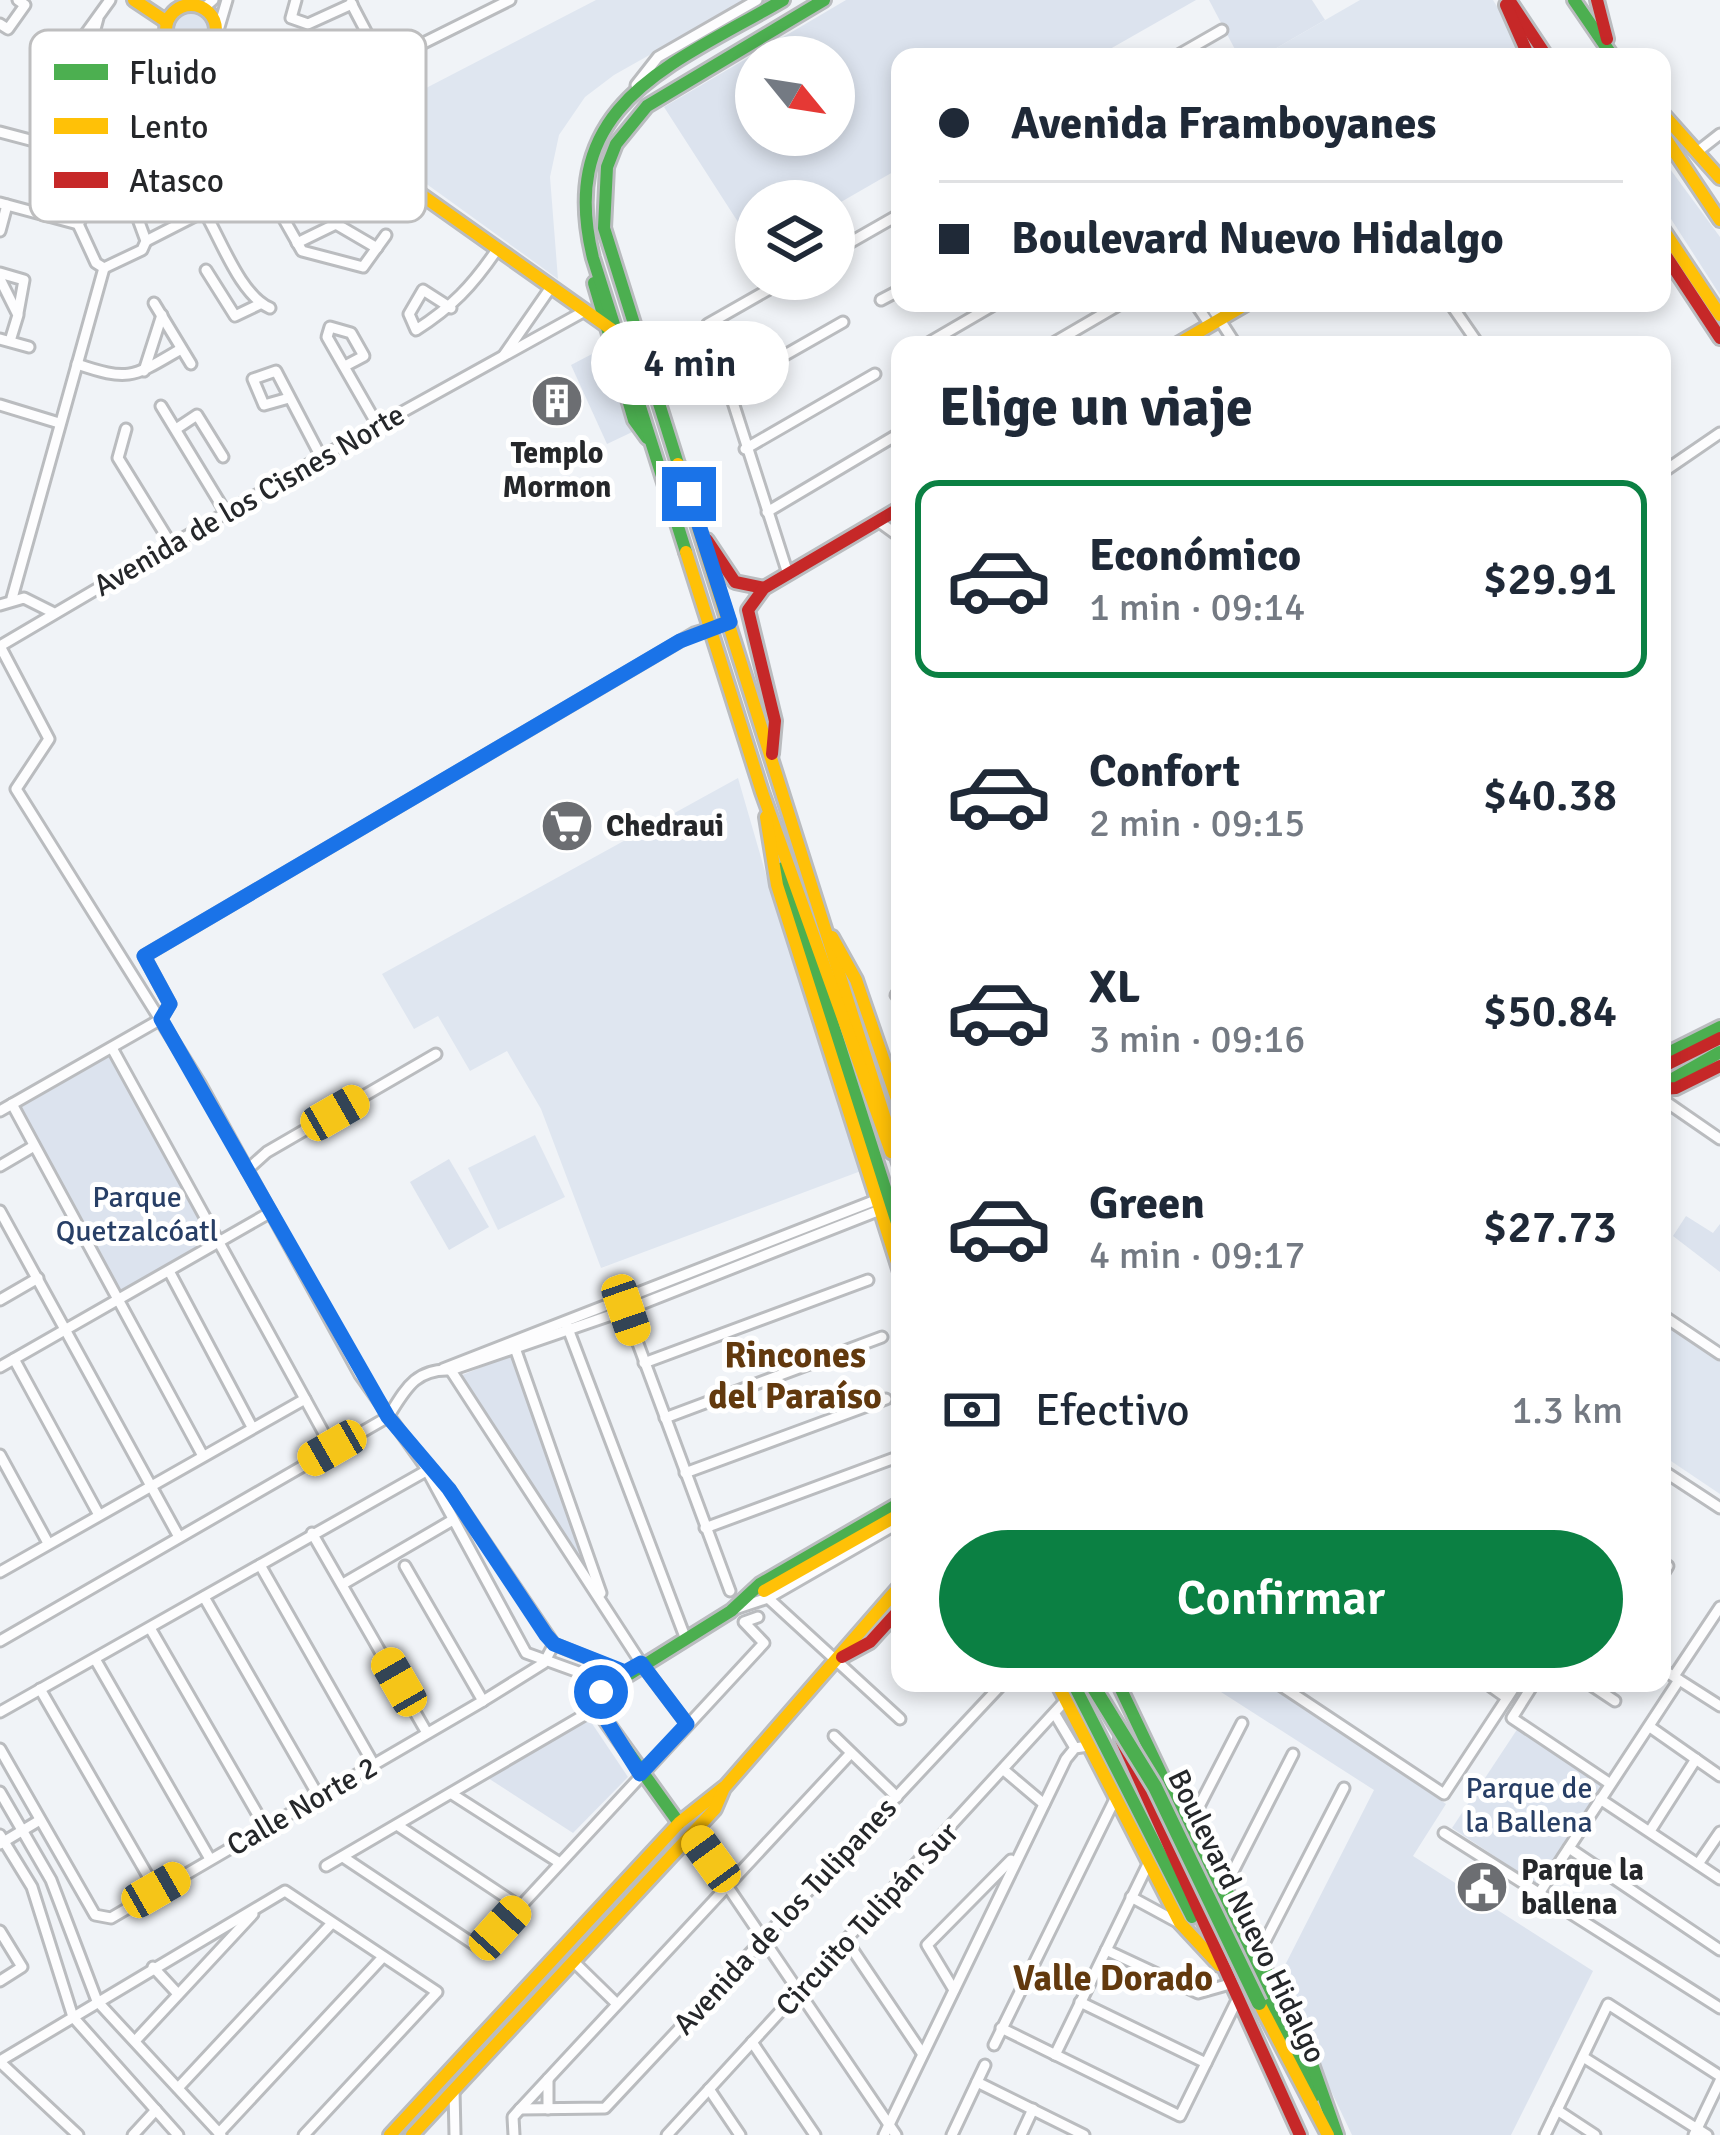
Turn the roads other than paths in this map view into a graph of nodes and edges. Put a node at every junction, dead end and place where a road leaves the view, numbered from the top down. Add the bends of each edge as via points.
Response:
1 (18, 0) edge
2 (110, 0) edge
3 (134, 0) edge
4 (227, 0) edge
5 (296, 0) edge
6 (510, 0) edge
7 (757, 0) edge
8 (783, 0) edge
9 (824, 0) edge
10 (1507, 0) edge
11 (1574, 0) edge
12 (1597, 0) edge
13 (351, 2) edge
14 (208, 4) edge
15 (168, 17) edge
16 (98, 18) junction
17 (0, 24) edge
18 (89, 30) edge
19 (95, 30) edge
20 (216, 30) edge
21 (363, 30) edge
22 (1222, 30) dead end
23 (426, 41) edge
24 (1191, 48) edge
25 (1526, 48) edge
26 (1541, 48) edge
27 (1607, 48) edge
28 (1609, 48) edge
29 (636, 86) junction
30 (1671, 122) edge
31 (0, 132) edge
32 (1720, 134) edge
33 (30, 140) edge
34 (1671, 146) edge
35 (1697, 152) junction
36 (1720, 178) edge
37 (426, 200) edge
38 (4, 204) edge
39 (891, 219) edge
40 (1720, 220) edge
41 (71, 222) edge
42 (81, 222) edge
43 (139, 222) edge
44 (187, 222) edge
45 (211, 222) edge
46 (285, 222) edge
47 (78, 224) junction
48 (0, 231) edge
49 (386, 236) dead end
50 (855, 240) edge
51 (146, 242) junction
52 (1671, 242) edge
53 (297, 243) junction
54 (377, 248) junction
55 (496, 251) junction
56 (593, 258) junction
57 (1671, 264) edge
58 (104, 268) junction
59 (206, 269) dead end
60 (241, 275) junction
61 (0, 276) edge
62 (549, 290) junction
63 (220, 294) junction
64 (891, 295) edge
65 (750, 300) edge
66 (881, 300) dead end
67 (599, 302) junction
68 (154, 303) dead end
69 (451, 308) junction
70 (583, 312) junction
71 (982, 312) edge
72 (1107, 312) edge
73 (1204, 312) edge
74 (1212, 312) edge
75 (1232, 312) edge
76 (18, 315) junction
77 (162, 315) junction
78 (1720, 315) edge
79 (843, 322) dead end
80 (1215, 322) junction
81 (522, 329) junction
82 (612, 336) junction
83 (941, 336) edge
84 (1065, 336) edge
85 (1191, 336) edge
86 (1228, 336) edge
87 (1720, 338) edge
88 (536, 339) junction
89 (5, 340) edge
90 (29, 347) dead end
91 (181, 350) junction
92 (501, 359) junction
93 (77, 364) junction
94 (191, 364) dead end
95 (345, 367) junction
96 (144, 371) junction
97 (874, 374) dead end
98 (727, 388) junction
99 (289, 398) dead end
100 (0, 405) edge
101 (160, 406) dead end
102 (667, 420) junction
103 (59, 423) junction
104 (378, 426) junction
105 (126, 429) dead end
106 (176, 429) junction
107 (1720, 433) edge
108 (891, 438) edge
109 (214, 442) junction
110 (746, 449) junction
111 (193, 454) junction
112 (223, 457) dead end
113 (321, 457) junction
114 (1671, 467) edge
115 (767, 512) junction
116 (226, 513) junction
117 (891, 513) edge
118 (878, 521) junction
119 (701, 530) junction
120 (891, 530) edge
121 (171, 544) junction
122 (788, 574) junction
123 (764, 588) junction
124 (12, 598) junction
125 (0, 605) edge
126 (52, 612) junction
127 (730, 622) junction
128 (710, 628) junction
129 (0, 646) edge
130 (772, 754) junction
131 (762, 792) junction
132 (832, 937) junction
133 (161, 1019) junction
134 (1720, 1027) edge
135 (1720, 1038) edge
136 (112, 1048) junction
137 (1671, 1052) edge
138 (1720, 1052) edge
139 (436, 1054) dead end
140 (1671, 1062) edge
141 (1720, 1066) edge
142 (891, 1082) edge
143 (1671, 1082) edge
144 (1671, 1088) edge
145 (12, 1104) junction
146 (1671, 1105) edge
147 (0, 1111) edge
148 (891, 1139) edge
149 (1720, 1139) edge
150 (891, 1145) edge
151 (34, 1146) junction
152 (0, 1166) edge
153 (247, 1170) junction
154 (878, 1205) junction
155 (0, 1211) edge
156 (271, 1212) junction
157 (891, 1225) edge
158 (891, 1228) edge
159 (5, 1230) edge
160 (220, 1241) junction
161 (169, 1271) junction
162 (38, 1278) junction
163 (868, 1280) dead end
164 (0, 1300) edge
165 (115, 1301) junction
166 (624, 1305) junction
167 (1671, 1321) edge
168 (567, 1326) junction
169 (65, 1330) junction
170 (883, 1336) dead end
171 (514, 1345) junction
172 (1720, 1354) edge
173 (14, 1359) junction
174 (644, 1363) junction
175 (0, 1367) edge
176 (447, 1368) junction
177 (305, 1399) junction
178 (886, 1399) dead end
179 (388, 1417) junction
180 (665, 1418) junction
181 (252, 1427) junction
182 (332, 1448) junction
183 (0, 1455) edge
184 (203, 1456) junction
185 (891, 1459) edge
186 (426, 1468) junction
187 (685, 1473) junction
188 (1671, 1476) edge
189 (150, 1485) junction
190 (891, 1507) edge
191 (1720, 1508) edge
192 (99, 1515) junction
193 (451, 1521) junction
194 (891, 1523) edge
195 (705, 1528) junction
196 (312, 1533) junction
197 (179, 1537) junction
198 (48, 1543) junction
199 (260, 1565) junction
200 (405, 1566) dead end
201 (0, 1571) edge
202 (343, 1584) junction
203 (730, 1591) dead end
204 (766, 1594) junction
205 (891, 1597) edge
206 (204, 1598) junction
207 (601, 1598) junction
208 (1720, 1607) edge
209 (731, 1611) junction
210 (758, 1617) dead end
211 (891, 1619) edge
212 (887, 1623) junction
213 (891, 1627) edge
214 (150, 1628) junction
215 (685, 1637) junction
216 (0, 1641) edge
217 (554, 1644) junction
218 (95, 1659) junction
219 (836, 1661) junction
220 (544, 1663) junction
221 (641, 1663) junction
222 (625, 1672) junction
223 (1671, 1675) edge
224 (1676, 1678) junction
225 (1671, 1687) edge
226 (40, 1689) junction
227 (995, 1692) edge
228 (1061, 1692) edge
229 (1077, 1692) edge
230 (1097, 1692) edge
231 (1105, 1692) edge
232 (1122, 1692) edge
233 (1290, 1692) edge
234 (1499, 1692) edge
235 (1512, 1692) edge
236 (1528, 1692) edge
237 (1607, 1692) edge
238 (1669, 1692) edge
239 (1508, 1698) junction
240 (600, 1699) junction
241 (483, 1701) junction
242 (1065, 1701) junction
243 (1615, 1702) dead end
244 (1720, 1706) edge
245 (0, 1712) edge
246 (1056, 1716) junction
247 (900, 1718) dead end
248 (1242, 1723) dead end
249 (687, 1724) junction
250 (1650, 1727) junction
251 (427, 1733) junction
252 (834, 1736) dead end
253 (1082, 1747) junction
254 (1151, 1751) junction
255 (851, 1753) junction
256 (1293, 1754) dead end
257 (1, 1755) edge
258 (1696, 1760) junction
259 (374, 1765) junction
260 (1005, 1771) junction
261 (640, 1774) junction
262 (1720, 1776) edge
263 (1610, 1784) junction
264 (1344, 1787) dead end
265 (724, 1788) junction
266 (0, 1792) edge
267 (452, 1794) junction
268 (897, 1796) junction
269 (319, 1797) junction
270 (1115, 1799) junction
271 (1600, 1799) junction
272 (1044, 1804) junction
273 (40, 1820) junction
274 (1192, 1820) junction
275 (679, 1822) junction
276 (397, 1825) junction
277 (265, 1827) junction
278 (22, 1830) junction
279 (1650, 1831) junction
280 (1720, 1832) edge
281 (1444, 1833) dead end
282 (692, 1834) junction
283 (1, 1840) edge
284 (1568, 1848) junction
285 (1018, 1852) junction
286 (343, 1857) junction
287 (210, 1859) junction
288 (560, 1863) junction
289 (1148, 1864) junction
290 (1698, 1864) junction
291 (326, 1866) dead end
292 (1720, 1879) edge
293 (729, 1885) junction
294 (1225, 1887) junction
295 (156, 1890) junction
296 (1538, 1895) junction
297 (1131, 1898) junction
298 (260, 1906) junction
299 (519, 1906) junction
300 (332, 1923) junction
301 (1180, 1924) junction
302 (0, 1931) edge
303 (765, 1938) junction
304 (846, 1940) junction
305 (1106, 1950) junction
306 (1720, 1950) edge
307 (1258, 1955) junction
308 (383, 1957) junction
309 (573, 1961) junction
310 (1220, 1966) junction
311 (153, 1967) junction
312 (0, 1981) edge
313 (1230, 1984) junction
314 (800, 1990) junction
315 (954, 1990) junction
316 (178, 1994) junction
317 (1238, 2000) junction
318 (97, 2001) junction
319 (1080, 2002) junction
320 (617, 2004) junction
321 (1720, 2008) edge
322 (73, 2017) junction
323 (1001, 2029) junction
324 (135, 2042) junction
325 (752, 2042) junction
326 (994, 2045) dead end
327 (922, 2053) junction
328 (1055, 2055) junction
329 (1583, 2057) junction
330 (0, 2061) edge
331 (1206, 2063) junction
332 (985, 2065) dead end
333 (1720, 2078) edge
334 (548, 2079) junction
335 (977, 2082) junction
336 (178, 2089) junction
337 (454, 2090) junction
338 (709, 2090) junction
339 (548, 2109) junction
340 (1033, 2109) junction
341 (156, 2110) junction
342 (520, 2110) junction
343 (1557, 2110) junction
344 (425, 2121) junction
345 (454, 2121) junction
346 (886, 2130) edge
347 (1700, 2133) edge
348 (220, 2134) edge
349 (78, 2135) edge
350 (133, 2135) edge
351 (178, 2135) edge
352 (304, 2135) edge
353 (390, 2135) edge
354 (412, 2135) edge
355 (455, 2135) edge
356 (514, 2135) edge
357 (667, 2135) edge
358 (740, 2135) edge
359 (815, 2135) edge
360 (896, 2135) edge
361 (952, 2135) edge
362 (1021, 2135) edge
363 (1084, 2135) edge
364 (1300, 2135) edge
365 (1332, 2135) edge
366 (1545, 2135) edge
367 (1595, 2135) edge

1 - 17 street via 25,4 8,29
2 - 16 street
3 - 15 main road
4 - 20 street
5 - 13 street via 291,18 308,24
6 - 23 street
7 - 29 street via 658,57
8 - 29 main road
9 - 102 main road via 660,94 632,117 608,161 604,228
10 - 25 main road
10 - 26 main road
11 - 27 main road
12 - 28 main road
13 - 21 street
14 - 15 main road via 187,4
16 - 18 street
16 - 19 street
22 - 24 street
29 - 56 main road via 604,122 587,164 582,202
30 - 35 main road
31 - 33 street
32 - 35 street
34 - 40 main road
35 - 36 main road
37 - 55 main road
38 - 48 street
39 - 50 street
41 - 47 street
42 - 47 street
43 - 51 street
44 - 51 street
45 - 60 street
46 - 53 street
47 - 58 street
49 - 54 street
51 - 58 street
52 - 78 main road
53 - 54 street via 336,224
53 - 54 street via 363,267
55 - 62 main road
55 - 69 street
56 - 67 main road
56 - 82 main road
57 - 87 main road
58 - 93 street
59 - 63 street
60 - 63 street
60 - 63 street via 265,306 235,316
61 - 76 street
61 - 76 street via 24,280
62 - 70 main road
62 - 81 street, Avenida de los Cisnes Norte
64 - 66 street
65 - 98 street via 708,324
67 - 70 main road
67 - 82 main road
68 - 77 street
69 - 69 street via 416,330 409,314 423,290
70 - 82 main road
70 - 82 main road
70 - 88 street, Avenida de los Cisnes Norte
71 - 83 street
72 - 84 street
73 - 80 street
74 - 80 street
75 - 80 main road
76 - 89 street
77 - 91 street
77 - 96 street
79 - 98 street
80 - 85 main road
80 - 86 street
81 - 88 street
81 - 92 street, Avenida de los Cisnes Norte
82 - 102 main road via 642,363
82 - 128 main road
88 - 92 street, Avenida de los Cisnes Norte
89 - 90 street
91 - 94 street
91 - 96 street
92 - 104 street, Avenida de los Cisnes Norte
93 - 96 street via 120,379
93 - 103 street
95 - 95 street via 327,337 330,328 351,333 364,356
95 - 104 street
97 - 110 street
98 - 110 street
99 - 113 street
100 - 103 street
101 - 106 street
102 - 119 main road
103 - 124 street
104 - 113 street, Avenida de los Cisnes Norte
105 - 121 street via 118,458
106 - 109 street via 197,416
106 - 111 street
107 - 114 street
108 - 115 street
109 - 111 street
109 - 112 street
110 - 115 street
111 - 116 street
113 - 116 street, Avenida de los Cisnes Norte
115 - 122 street
116 - 121 street, Avenida de los Cisnes Norte
117 - 118 main road
118 - 120 street
118 - 122 main road
119 - 123 main road via 730,580
119 - 127 main road
121 - 126 street, Avenida de los Cisnes Norte
122 - 123 main road
123 - 130 main road via 748,610 776,721
124 - 125 street
124 - 126 street
126 - 129 street, Avenida de los Cisnes Norte
127 - 128 street
127 - 130 main road via 744,636
128 - 131 main road
128 - 133 street via 144,956 170,1004
129 - 133 street via 49,740 16,789
130 - 132 main road
131 - 150 main road
131 - 154 main road via 777,885
131 - 157 main road
132 - 142 main road via 856,980
132 - 148 main road
133 - 136 street
133 - 153 street
134 - 137 main road
135 - 140 main road
136 - 145 street
136 - 160 street
138 - 143 main road
139 - 153 street
141 - 144 main road
145 - 147 street
145 - 151 street
146 - 149 street
151 - 152 street
151 - 165 street
153 - 156 street
154 - 158 main road
154 - 166 street
155 - 159 street
156 - 160 street
156 - 179 street
159 - 162 street
160 - 161 street
160 - 177 street
161 - 165 street
161 - 181 street
162 - 164 street
162 - 169 street
163 - 174 street
165 - 169 street
165 - 184 street
166 - 168 street
166 - 174 street
167 - 172 street
168 - 171 street
168 - 215 street
169 - 173 street
169 - 189 street
170 - 180 street
171 - 176 street
171 - 207 street
173 - 175 street
173 - 192 street
174 - 180 street
176 - 179 street via 411,1381
176 - 207 street
177 - 181 street
177 - 182 street
178 - 187 street
179 - 182 street
179 - 186 street
180 - 187 street
181 - 184 street
182 - 197 street
183 - 198 street
184 - 189 street
185 - 195 street
186 - 193 street
186 - 196 street
186 - 217 street
187 - 195 street
188 - 191 street
189 - 192 street
189 - 197 street
190 - 209 main road via 760,1584
192 - 198 street
193 - 202 street
193 - 220 street via 526,1653
194 - 204 main road
195 - 203 street
196 - 199 street
196 - 202 street
197 - 216 street
198 - 201 street
199 - 206 street
199 - 259 street
200 - 241 street
202 - 251 street
204 - 209 main road
204 - 219 street
205 - 219 main road
206 - 214 street
206 - 269 street
207 - 221 street
208 - 224 street
209 - 215 main road
210 - 249 street via 744,1622 764,1643
211 - 212 main road
212 - 213 street
212 - 219 main road
214 - 218 street
214 - 277 street
215 - 221 main road
217 - 220 street
217 - 222 street
218 - 226 street
218 - 287 street
219 - 247 street
219 - 265 main road
220 - 240 street via 584,1674
220 - 241 street, Calle Norte 2
221 - 222 main road
221 - 249 street
222 - 240 main road
223 - 224 street
224 - 225 street
224 - 244 street
226 - 245 street
226 - 295 street
227 - 268 street, Avenida de los Tulipanes
228 - 242 main road
229 - 310 main road, Boulevard Nuevo Hidalgo
230 - 365 main road, Boulevard Nuevo Hidalgo, bridge via 1155,1787
231 - 310 main road, Boulevard Nuevo Hidalgo, bridge
232 - 254 main road, Boulevard Nuevo Hidalgo
233 - 239 street via 1444,1795
234 - 239 street
235 - 239 street
236 - 263 street via 1512,1718
237 - 243 street
238 - 250 street
240 - 261 main road
240 - 267 street
241 - 251 street, Calle Norte 2
242 - 246 street, Circuito Tulipán Sur
242 - 253 main road
246 - 253 street
246 - 260 street, Circuito Tulipán Sur
248 - 274 street
249 - 261 street
250 - 258 street
250 - 263 street
251 - 259 street, Calle Norte 2
252 - 255 street
253 - 270 main road
253 - 272 street
254 - 274 main road, Boulevard Nuevo Hidalgo
254 - 365 main road, Boulevard Nuevo Hidalgo
255 - 268 street
255 - 293 street
256 - 294 street
257 - 273 street
258 - 262 street
258 - 279 street
259 - 269 street, Calle Norte 2
260 - 272 street
260 - 304 street, Circuito Tulipán Sur
261 - 275 main road
261 - 288 street
263 - 271 street
264 - 307 street
265 - 275 main road
265 - 282 main road
266 - 278 street
267 - 276 street
267 - 288 street
268 - 303 street, Avenida de los Tulipanes
269 - 277 street, Calle Norte 2
270 - 289 main road
270 - 323 street
271 - 279 street
271 - 284 street
272 - 285 street
273 - 278 street
273 - 295 street, Calle Norte 2 via 94,1915 102,1919
274 - 294 main road, Boulevard Nuevo Hidalgo
275 - 353 main road
276 - 286 street
276 - 299 street
277 - 287 street, Calle Norte 2
278 - 283 street
278 - 318 street
279 - 290 street
280 - 290 street
281 - 296 street
282 - 293 street
282 - 309 main road
283 - 322 street via 32,1887
284 - 296 street
284 - 306 street
285 - 315 street
285 - 315 street via 927,1945
286 - 291 street
286 - 299 street via 481,1949
287 - 295 street, Calle Norte 2
288 - 299 street
289 - 297 street
289 - 301 main road
290 - 292 street
293 - 303 street
293 - 320 street
294 - 307 main road, Boulevard Nuevo Hidalgo
296 - 321 street
297 - 301 street
297 - 305 street
298 - 300 street via 285,1891
298 - 311 street
298 - 316 street
300 - 308 street
300 - 336 street
301 - 310 main road
302 - 312 street via 22,1967
303 - 314 street
303 - 339 street, Avenida de los Tulipanes via 605,2108
304 - 314 street, Circuito Tulipán Sur
304 - 327 street
305 - 313 street via 1198,1993
305 - 319 street
307 - 365 main road, Boulevard Nuevo Hidalgo via 1312,2064
308 - 348 street
308 - 352 street via 437,1992
309 - 320 street
309 - 337 main road
310 - 313 main road, Boulevard Nuevo Hidalgo
311 - 316 street
311 - 318 street
313 - 317 main road, Boulevard Nuevo Hidalgo
314 - 325 street, Circuito Tulipán Sur
314 - 346 street
315 - 327 street
316 - 324 street
317 - 331 street
317 - 364 main road, Boulevard Nuevo Hidalgo
318 - 322 street
318 - 324 street
319 - 328 street
319 - 331 street
320 - 334 street
322 - 330 street
322 - 341 street
323 - 326 street
323 - 328 street
324 - 336 street
325 - 338 street, Circuito Tulipán Sur
325 - 359 street
327 - 346 street
328 - 331 street via 1180,2116
329 - 333 street via 1608,2004
329 - 343 street
329 - 347 street
330 - 349 street
332 - 335 street
333 - 347 street
334 - 339 street
334 - 342 street
335 - 340 street
335 - 361 street
336 - 348 street
337 - 344 main road
337 - 345 street
338 - 357 street, Circuito Tulipán Sur
338 - 358 street
339 - 342 street, Avenida de los Tulipanes
340 - 362 street
340 - 363 street
341 - 350 street
341 - 351 street
342 - 356 street
343 - 366 street
343 - 367 street
344 - 345 street
344 - 354 main road
345 - 355 street
346 - 360 street

